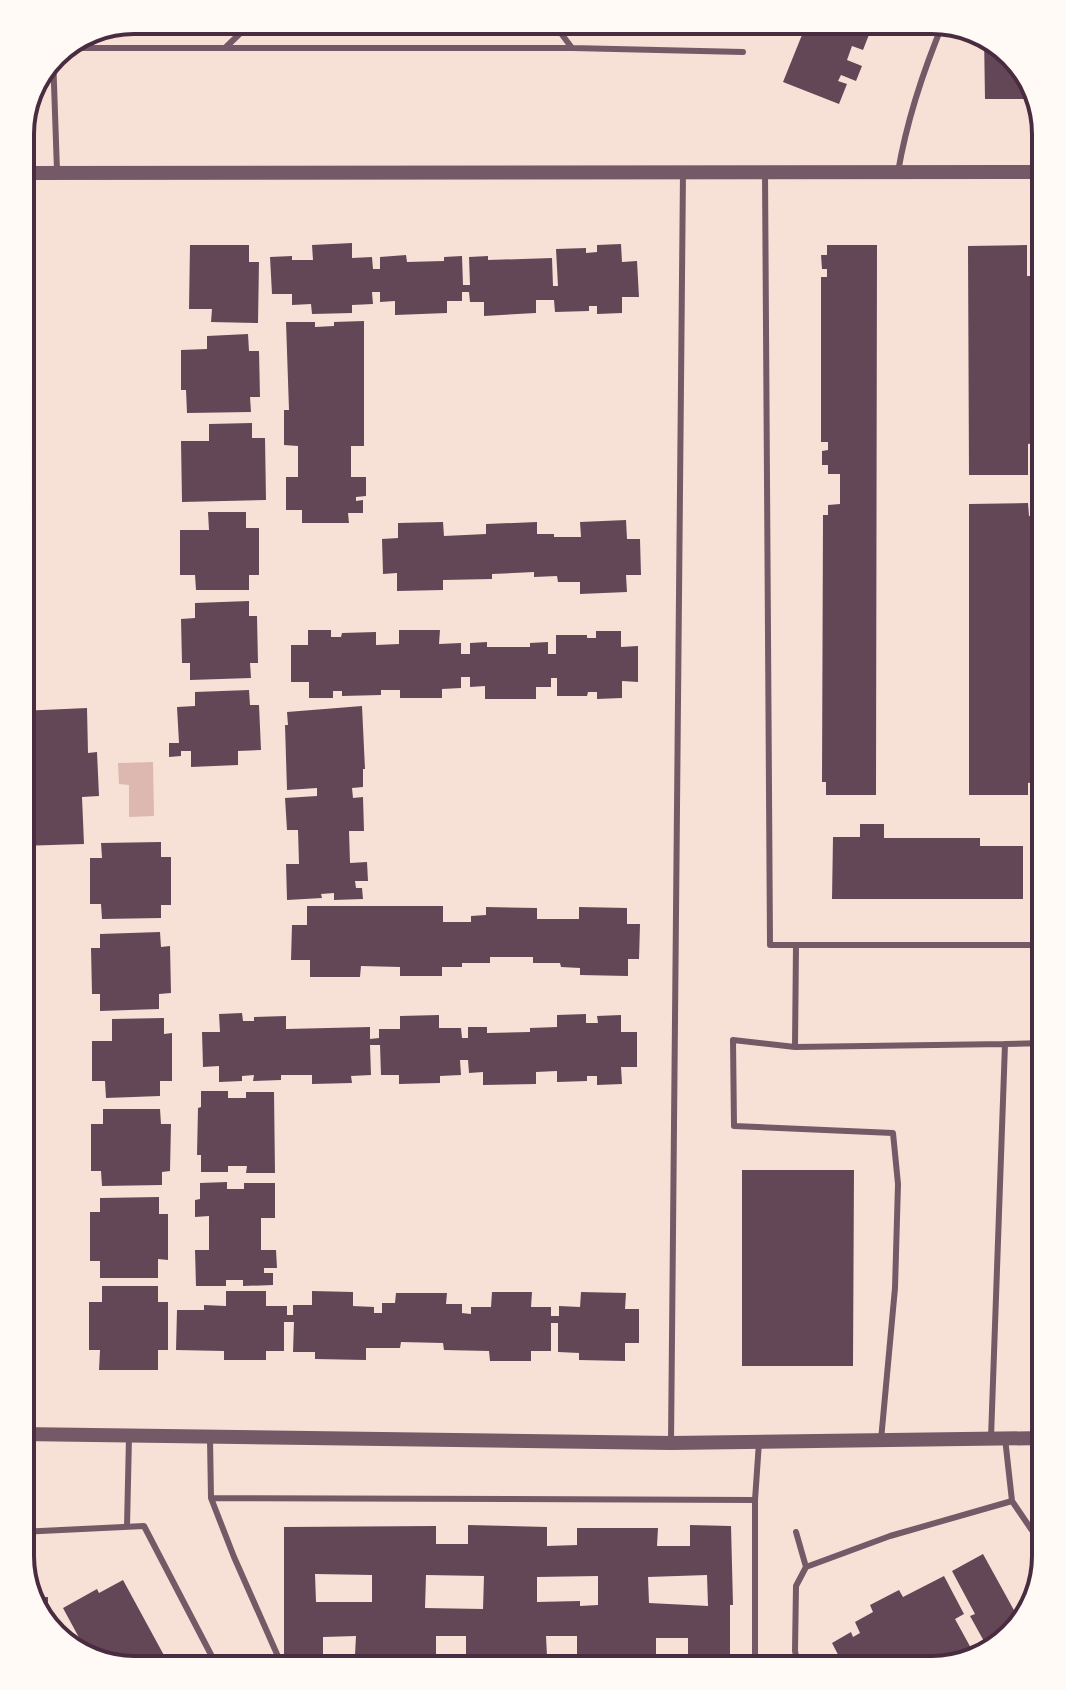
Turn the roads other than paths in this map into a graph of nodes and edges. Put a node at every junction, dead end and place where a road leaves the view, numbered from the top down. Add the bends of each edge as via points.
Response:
1 (240, 34) edge
2 (562, 34) edge
3 (938, 34) edge
4 (83, 48) edge
5 (225, 48) junction
6 (572, 48) junction
7 (743, 52) dead end
8 (54, 75) edge
9 (683, 172) junction
10 (765, 172) junction
11 (898, 172) junction
12 (1032, 172) edge
13 (34, 173) edge
14 (57, 173) junction
15 (796, 945) junction
16 (1032, 945) edge
17 (1032, 1043) edge
18 (1005, 1044) junction
19 (795, 1047) junction
20 (34, 1434) edge
21 (129, 1437) junction
22 (998, 1438) junction
23 (1032, 1438) edge
24 (210, 1439) junction
25 (881, 1440) junction
26 (759, 1442) junction
27 (671, 1443) junction
28 (211, 1498) junction
29 (755, 1500) junction
30 (1012, 1501) junction
31 (127, 1526) junction
32 (1032, 1530) edge
33 (34, 1531) edge
34 (796, 1532) dead end
35 (806, 1567) junction
36 (212, 1656) edge
37 (278, 1656) edge
38 (755, 1656) edge
39 (796, 1656) edge

1 - 5 lane
2 - 6 lane
3 - 11 lane via 908,119
4 - 5 lane
5 - 6 lane
6 - 7 lane
8 - 14 lane
9 - 10 street
9 - 14 street
9 - 27 lane
10 - 11 street
10 - 15 lane via 770,945
11 - 12 street
13 - 14 street
15 - 16 lane
15 - 19 lane
17 - 18 lane
18 - 19 lane
18 - 22 lane
19 - 25 lane via 733,1040 734,1126 893,1133 898,1184 895,1288
20 - 21 street
21 - 24 street
21 - 31 lane
22 - 23 street
22 - 25 street
22 - 30 lane
24 - 27 street
24 - 28 lane
25 - 26 street
26 - 27 street
26 - 29 lane
28 - 29 lane
28 - 37 lane
29 - 38 lane
30 - 32 lane
30 - 35 lane
31 - 33 lane
31 - 36 lane via 144,1526
34 - 35 lane
35 - 39 lane via 796,1586

